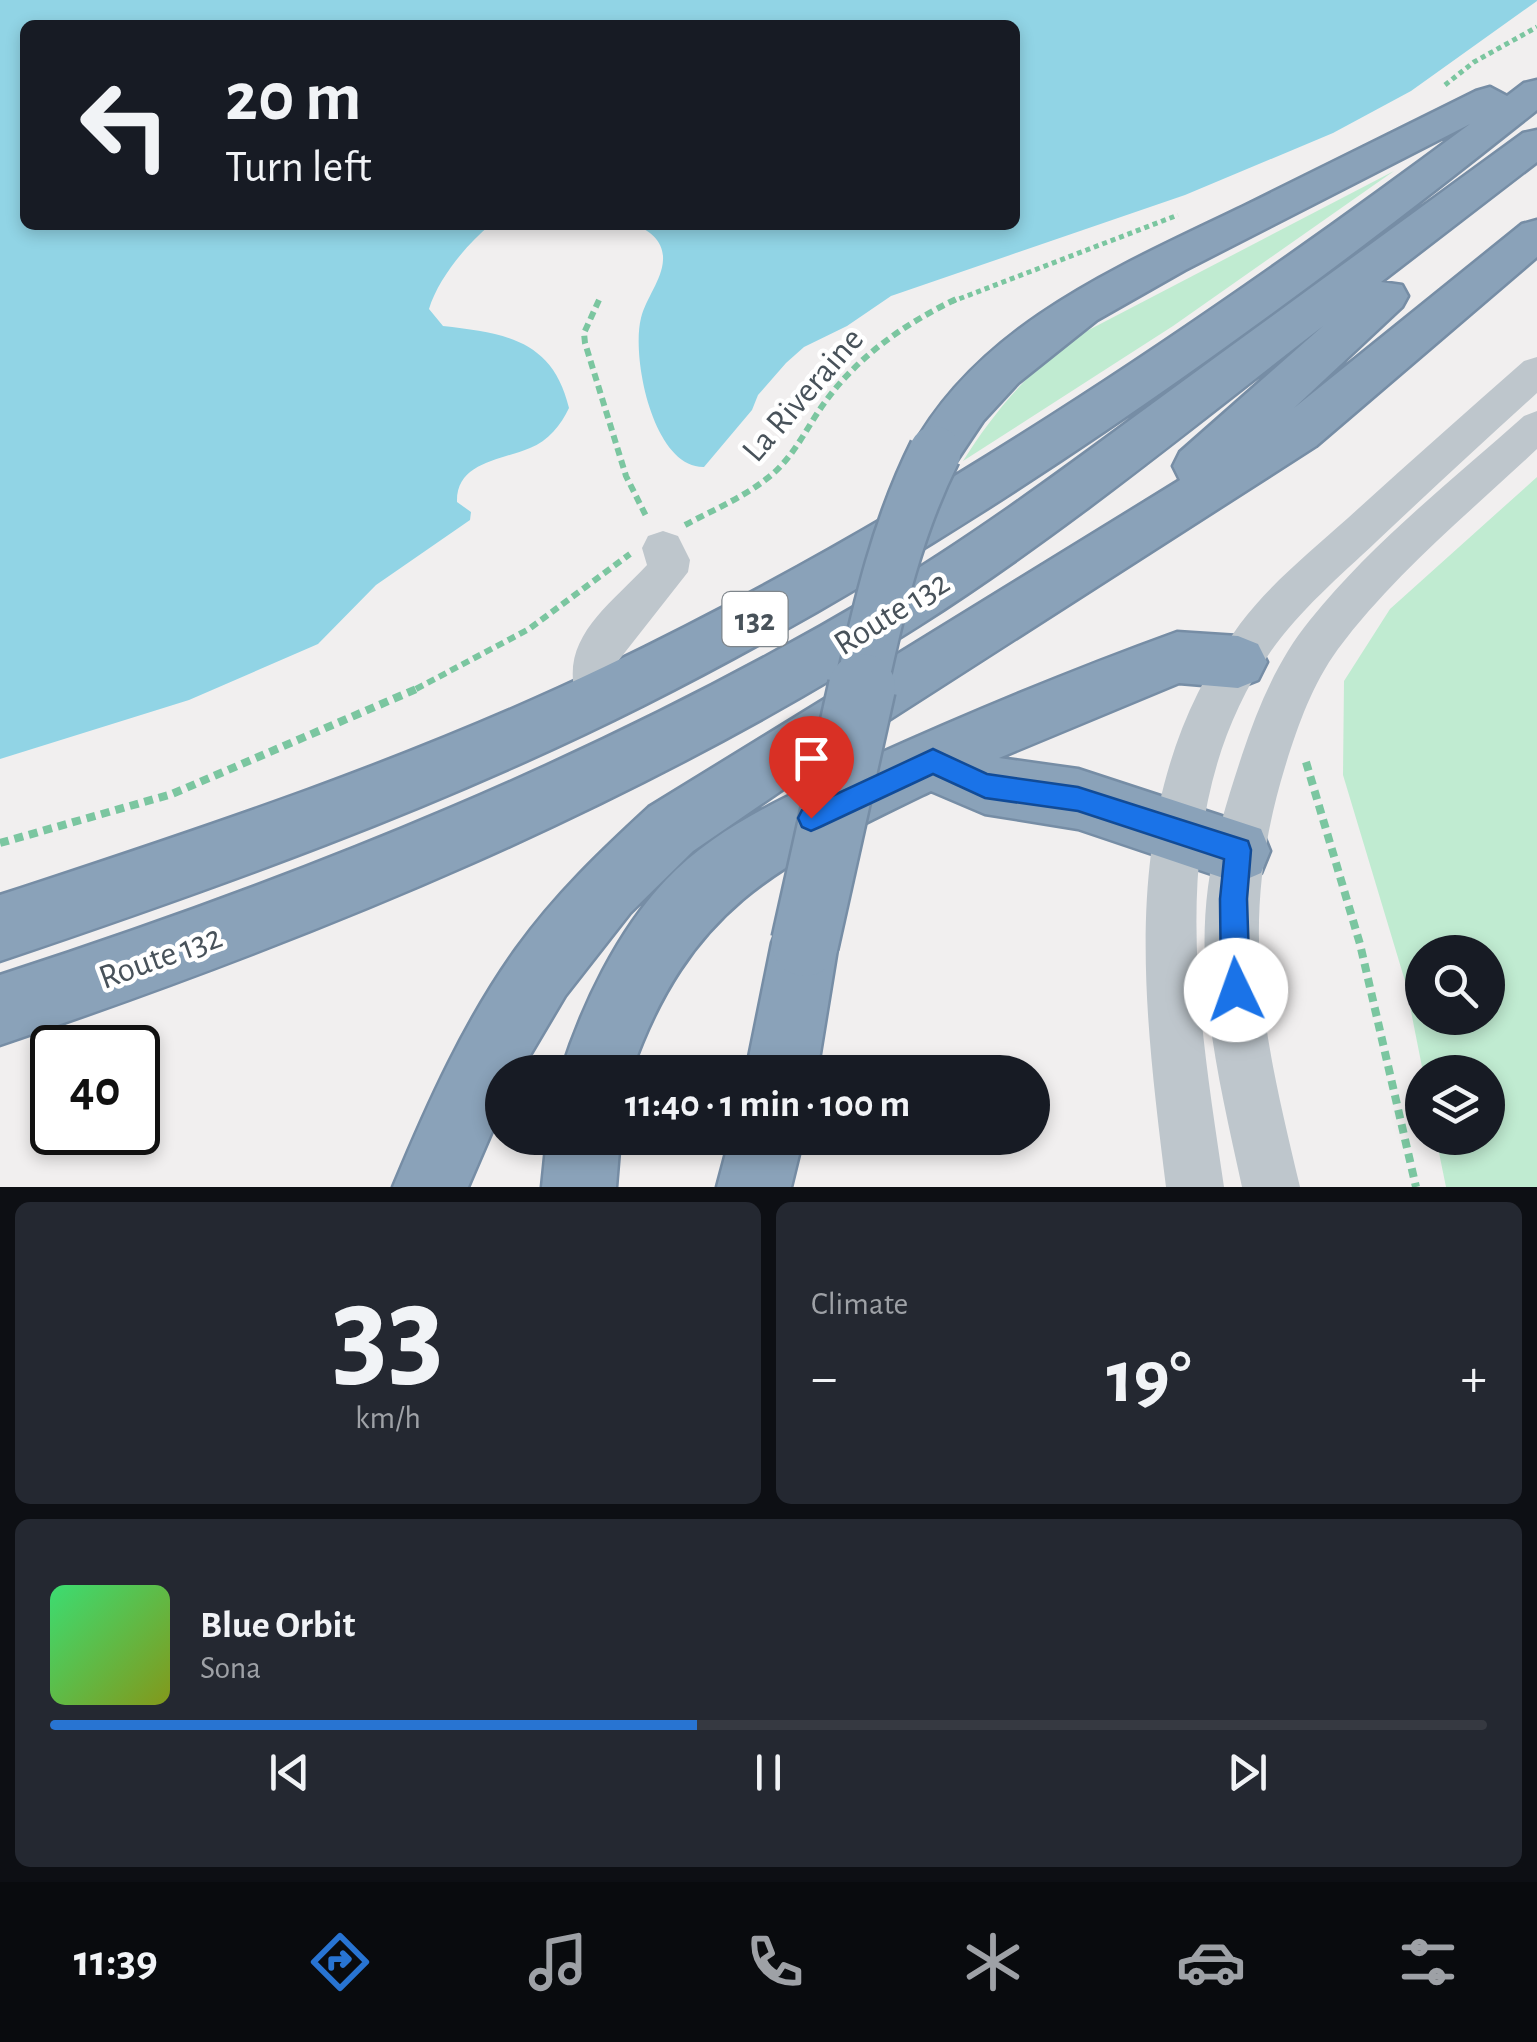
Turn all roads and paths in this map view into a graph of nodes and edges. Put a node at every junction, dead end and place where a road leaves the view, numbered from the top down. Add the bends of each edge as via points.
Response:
1 (1537, 27) edge
2 (1537, 76) edge
3 (1537, 91) edge
4 (1435, 92) dead end
5 (1537, 142) edge
6 (1537, 161) edge
7 (1180, 214) dead end
8 (1537, 234) edge
9 (599, 300) dead end
10 (1537, 370) edge
11 (1537, 426) edge
12 (660, 538) junction
13 (1105, 554) junction
14 (1238, 662) junction
15 (598, 698) junction
16 (1305, 756) dead end
17 (933, 761) junction
18 (1176, 830) junction
19 (0, 843) edge
20 (1238, 850) junction
21 (0, 928) edge
22 (0, 1010) edge
23 (602, 1055) edge
24 (784, 1055) edge
25 (582, 1155) edge
26 (764, 1155) edge
27 (771, 1155) edge
28 (430, 1187) edge
29 (579, 1187) edge
30 (754, 1187) edge
31 (773, 1187) edge
32 (1195, 1187) edge
33 (1270, 1187) edge
34 (1416, 1187) edge

1 - 4 path
2 - 24 highway, bridge via 1079,307 1005,364 961,413 912,498 886,577
3 - 15 highway, Route 132 / 132 via 1361,226 1020,459 794,597
5 - 22 highway, Route 132 / 132 via 1018,531 758,692 413,858 152,960
6 - 13 highway
7 - 12 path, La Riveraine via 928,312 877,345 766,480
8 - 13 highway via 1298,432
9 - 12 path via 585,343 629,488
10 - 14 street via 1306,582
11 - 20 street via 1323,636 1277,719
12 - 15 street via 667,572 592,662
12 - 19 path, La Riveraine via 614,563 530,629 446,676 172,794
13 - 28 highway via 704,804 640,856 574,929 514,1014
14 - 17 highway via 1177,657
14 - 18 street via 1198,742
15 - 21 highway, Route 132 / 132 via 262,840
16 - 34 path via 1364,961
17 - 18 highway via 985,786 1078,799
17 - 23 highway via 834,806 718,874 688,904 633,982
18 - 20 highway
18 - 32 street via 1170,952
20 - 33 street via 1236,990
25 - 29 highway
26 - 30 highway
27 - 31 highway

